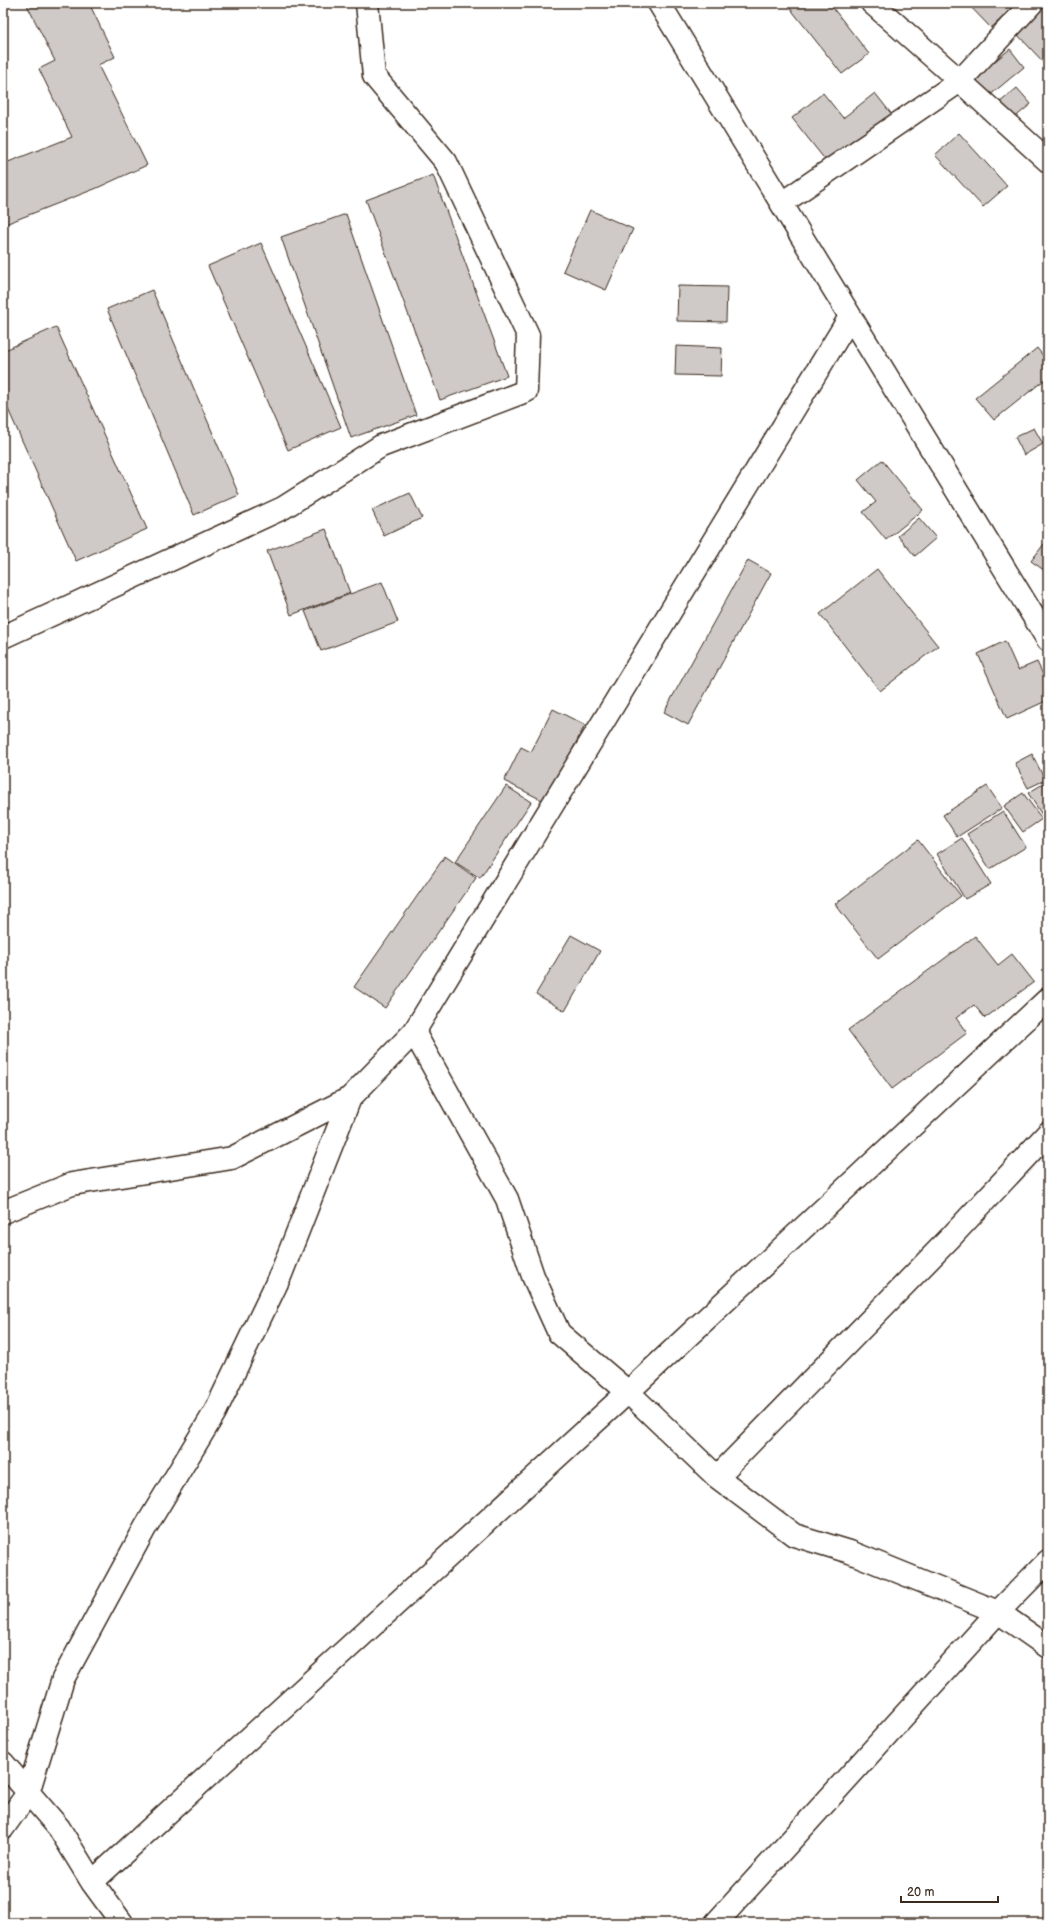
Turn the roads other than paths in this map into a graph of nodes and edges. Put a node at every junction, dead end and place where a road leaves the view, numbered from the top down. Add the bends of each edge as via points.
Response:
1 (367, 3) edge
2 (658, 3) edge
3 (872, 3) edge
4 (1032, 3) edge
5 (960, 80) junction
6 (1048, 161) edge
7 (782, 203) junction
8 (850, 317) junction
9 (3, 637) edge
10 (1048, 640) edge
11 (1048, 999) edge
12 (414, 1032) junction
13 (350, 1098) junction
14 (1048, 1133) edge
15 (3, 1212) edge
16 (628, 1392) junction
17 (717, 1477) junction
18 (1048, 1561) edge
19 (998, 1612) junction
20 (1048, 1647) edge
21 (3, 1763) edge
22 (28, 1793) junction
23 (3, 1828) edge
24 (92, 1882) junction
25 (122, 1923) edge
26 (716, 1923) edge

1 - 9 street via 374,76 446,162 528,335 526,391 381,446 283,508
2 - 7 street
3 - 5 street
4 - 5 street
5 - 6 street
5 - 7 street
7 - 8 street
8 - 10 street
8 - 12 street
11 - 16 street
12 - 13 street
12 - 16 street via 507,1199 533,1276 559,1333
13 - 15 street via 232,1158 72,1184
13 - 22 street via 281,1274 215,1412 146,1528 63,1680
14 - 17 street via 949,1239
16 - 17 street
16 - 24 street
17 - 19 street via 794,1535 850,1552
18 - 19 street
19 - 20 street
19 - 26 street
21 - 22 street
22 - 23 street
22 - 24 street via 58,1828
24 - 25 street

